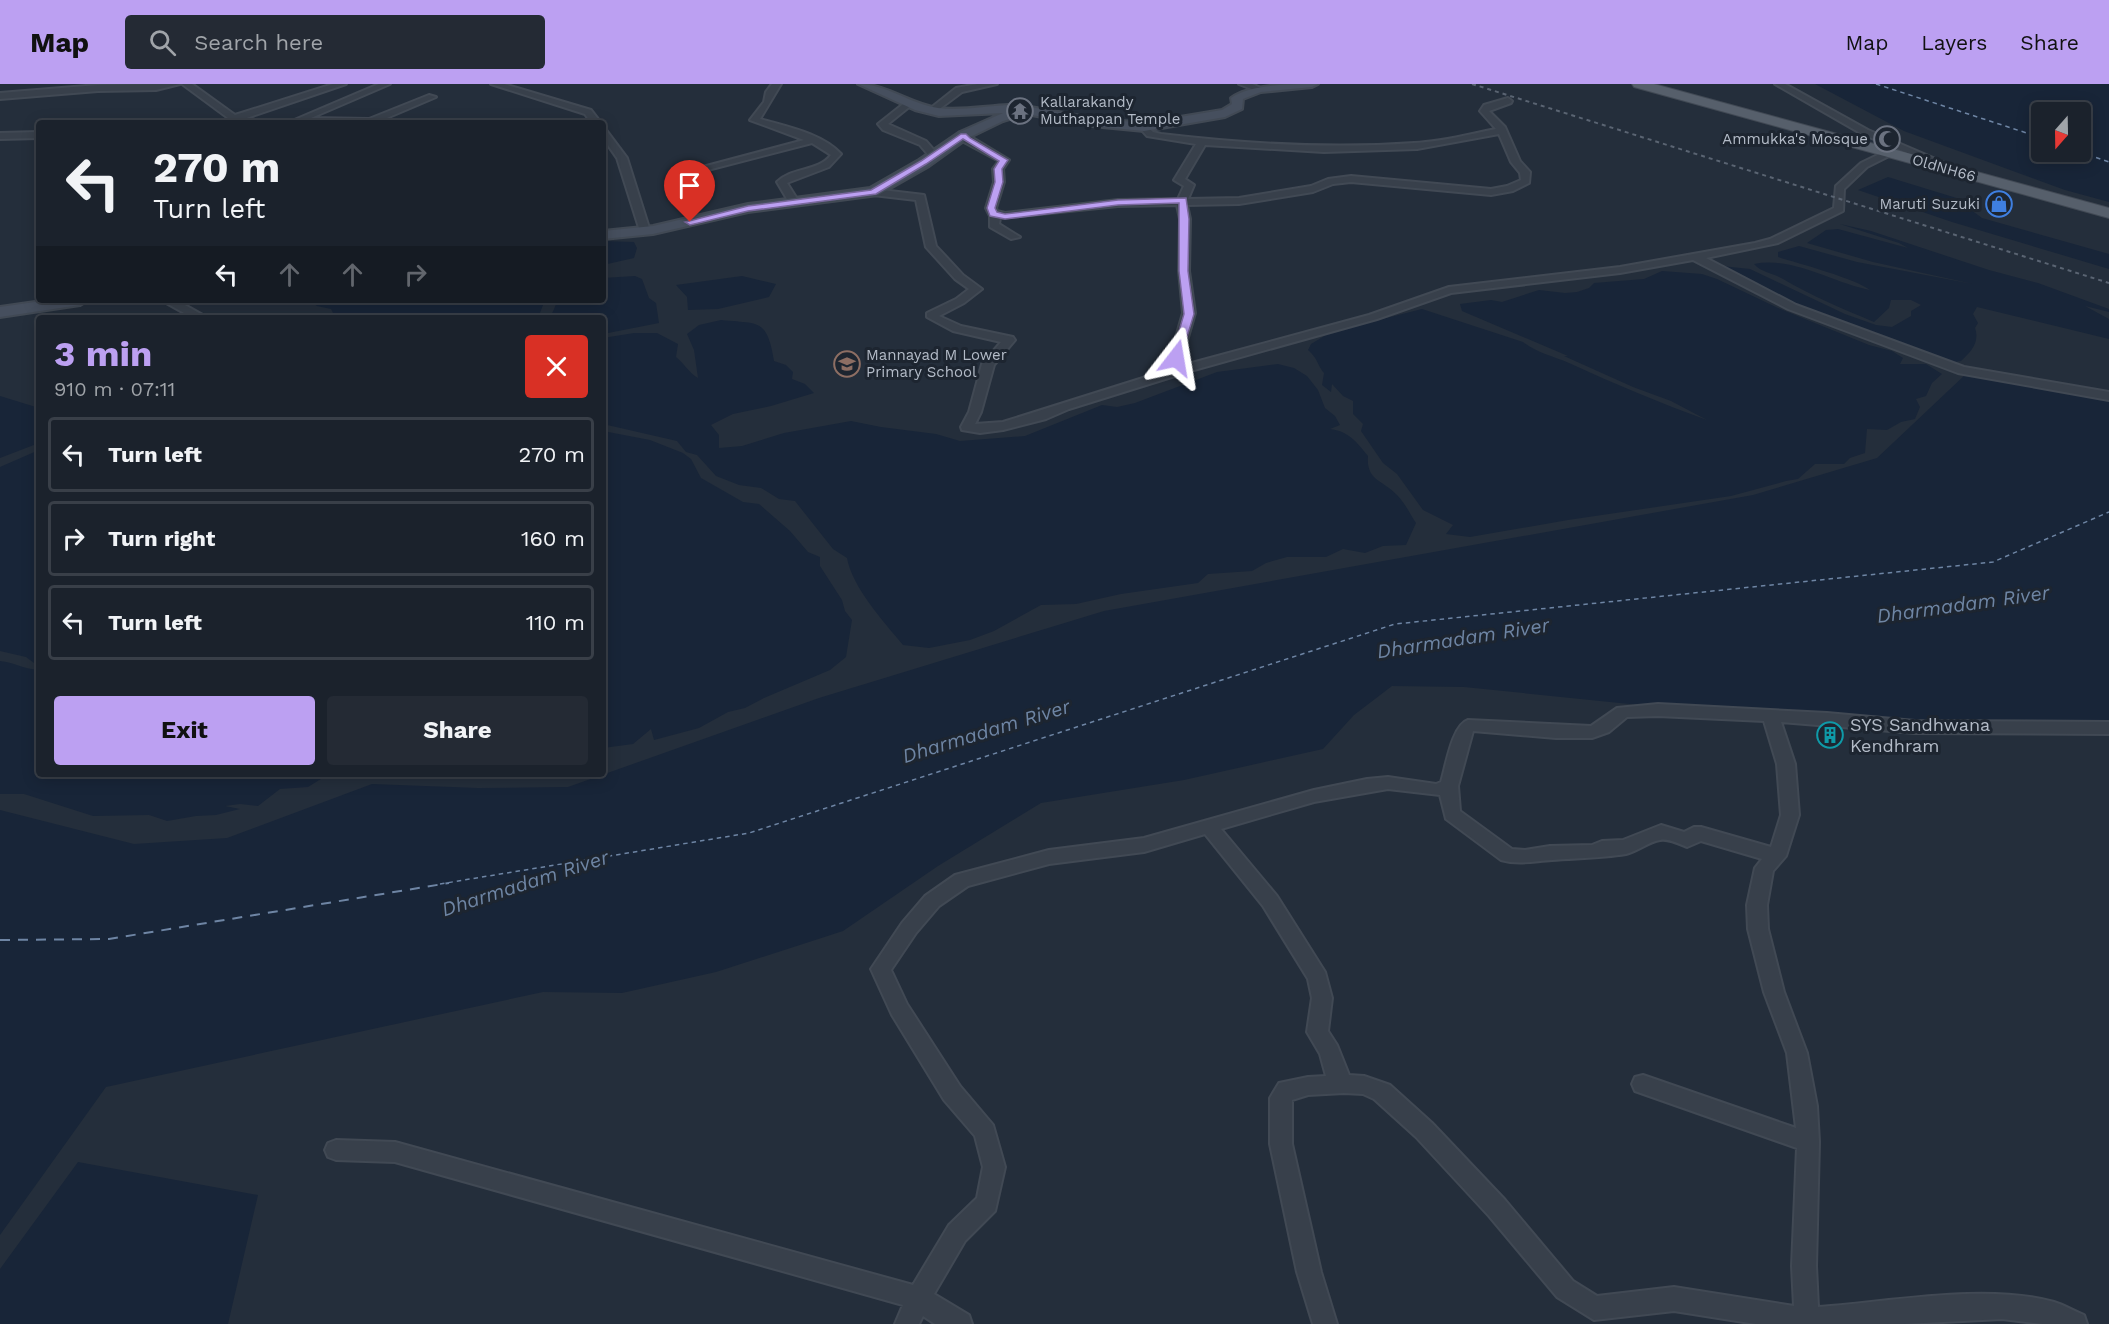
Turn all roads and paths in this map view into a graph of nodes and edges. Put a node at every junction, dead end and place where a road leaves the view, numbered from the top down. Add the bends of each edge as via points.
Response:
1 (95, 84) edge
2 (176, 84) edge
3 (186, 84) edge
4 (342, 84) edge
5 (386, 84) edge
6 (495, 84) edge
7 (777, 84) edge
8 (864, 84) edge
9 (993, 84) edge
10 (1243, 84) edge
11 (1311, 84) edge
12 (1640, 84) edge
13 (1779, 84) edge
14 (1258, 89) junction
15 (83, 90) junction
16 (321, 91) junction
17 (0, 96) edge
18 (353, 96) junction
19 (432, 97) dead end
20 (1508, 101) dead end
21 (910, 103) junction
22 (259, 110) junction
23 (1025, 110) junction
24 (931, 111) junction
25 (279, 115) dead end
26 (290, 117) dead end
27 (300, 119) joint
28 (227, 120) edge
29 (231, 120) edge
30 (375, 120) edge
31 (594, 120) edge
32 (1144, 128) junction
33 (1502, 131) junction
34 (36, 135) edge
35 (963, 135) junction
36 (0, 136) edge
37 (606, 136) edge
38 (813, 140) junction
39 (1202, 142) junction
40 (1890, 152) junction
41 (933, 156) junction
42 (700, 169) dead end
43 (1965, 174) junction
44 (873, 192) junction
45 (1183, 200) junction
46 (794, 202) junction
47 (2109, 213) edge
48 (996, 214) junction
49 (645, 231) junction
50 (606, 235) edge
51 (1016, 237) dead end
52 (1697, 258) junction
53 (60, 303) edge
54 (173, 303) edge
55 (0, 312) edge
56 (196, 315) edge
57 (1186, 369) junction
58 (2109, 396) edge
59 (1771, 718) junction
60 (2109, 728) edge
61 (1449, 786) junction
62 (1209, 827) junction
63 (1775, 858) junction
64 (1344, 1084) junction
65 (1642, 1084) dead end
66 (1808, 1142) junction
67 (336, 1150) dead end
68 (918, 1299) junction
69 (1859, 1320) edge
70 (1808, 1322) edge
71 (907, 1324) edge
72 (960, 1324) edge
73 (1325, 1324) edge
74 (2074, 1324) edge

1 - 15 street
2 - 15 street via 156,90
3 - 28 street
4 - 16 street
5 - 18 street
6 - 31 street via 588,112
7 - 38 street via 755,120
8 - 21 main road
9 - 24 street via 959,90
10 - 14 street
11 - 14 main road
12 - 40 main road, OldNH66
13 - 43 street via 1865,132
14 - 32 main road via 1239,95 1238,106 1225,113
15 - 17 street
16 - 18 street
16 - 22 street
18 - 27 street
19 - 30 street
20 - 33 street via 1484,111
21 - 24 main road
21 - 41 street via 883,124 923,143
22 - 25 street
22 - 29 street
23 - 24 main road
23 - 32 main road via 1117,127
23 - 35 main road
26 - 27 street
32 - 39 street via 1150,134
33 - 39 street via 1387,148 1324,149
33 - 45 street via 1525,172 1526,181 1510,189 1491,192 1351,179 1257,198
34 - 36 street
35 - 41 main road
35 - 48 street via 1004,160 998,169 999,182 991,208
37 - 49 street via 622,158
38 - 42 street
38 - 46 street via 836,154 824,166 782,182
39 - 45 street via 1179,180 1189,185
40 - 43 main road, OldNH66
40 - 52 street via 1864,165 1839,188 1839,209 1774,241
41 - 44 main road
43 - 47 main road, OldNH66
44 - 46 main road
44 - 57 street via 920,197 933,250 976,289 931,315 966,330 1009,340 988,364 967,427 1003,426
45 - 48 street
45 - 57 street via 1189,314 1176,358
46 - 49 main road
48 - 51 street via 994,225
49 - 50 main road
52 - 57 street via 1449,290 1373,317
52 - 58 street via 1792,307 1962,370
53 - 55 main road
54 - 56 street
59 - 60 street via 1915,727
59 - 61 street via 1635,710 1617,714 1603,728 1592,732 1468,726
59 - 63 street via 1786,764 1790,815
61 - 62 street via 1436,790 1388,783 1367,785
61 - 63 street via 1452,814 1508,855 1595,852 1625,847 1661,832 1687,840 1701,834
62 - 64 street via 1270,901 1318,978 1322,998 1317,1032
62 - 68 street via 1144,845 1049,857 962,880 932,901 881,969 899,1009 952,1093 986,1132 994,1167 987,1203 957,1233
63 - 66 street via 1764,868 1759,883 1758,929 1774,992 1797,1053
64 - 70 street via 1364,1085 1382,1092 1424,1130 1565,1289 1594,1308 1674,1299
64 - 73 street via 1287,1090 1281,1098 1281,1144 1309,1272
65 - 66 street
66 - 70 street via 1804,1266
67 - 68 street via 394,1152
68 - 71 street
68 - 72 street
69 - 70 street
69 - 74 street via 2008,1305 2061,1315

